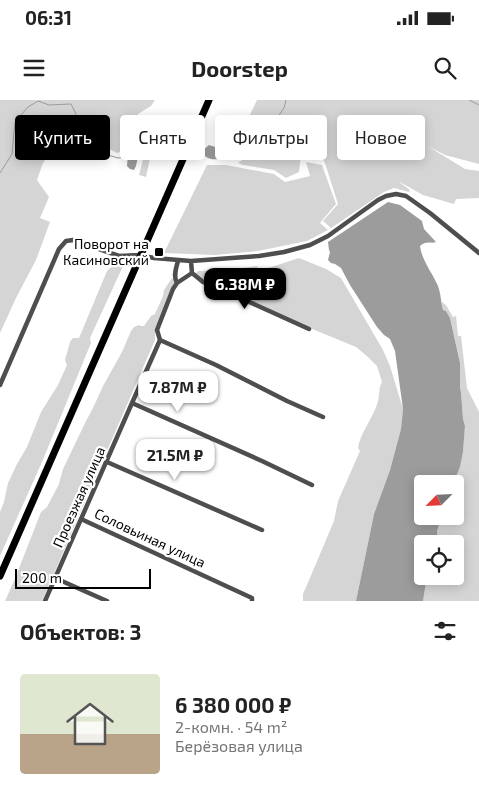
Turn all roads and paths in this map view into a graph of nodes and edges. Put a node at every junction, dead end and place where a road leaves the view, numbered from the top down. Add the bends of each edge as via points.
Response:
1 (209, 100) edge
2 (479, 252) edge
3 (140, 255) junction
4 (178, 261) junction
5 (191, 262) junction
6 (192, 274) junction
7 (177, 284) junction
8 (308, 329) dead end
9 (160, 340) junction
10 (0, 385) edge
11 (132, 403) junction
12 (323, 417) dead end
13 (107, 462) junction
14 (312, 485) dead end
15 (81, 519) junction
16 (262, 530) dead end
17 (0, 576) edge
18 (55, 578) junction
19 (45, 601) edge
20 (107, 601) edge
21 (252, 601) edge

1 - 3 main road
2 - 5 street via 406,196 396,194 378,200 310,245 259,256
3 - 4 street
3 - 10 street via 119,256 73,240 62,244
3 - 17 main road
4 - 5 street
4 - 7 street
5 - 6 street
6 - 7 street
6 - 8 street via 203,282
7 - 9 street, Проезжая улица via 157,330
9 - 11 street, Проезжая улица
9 - 12 street
11 - 13 street, Проезжая улица
11 - 14 street
13 - 15 street, Проезжая улица
13 - 16 street
15 - 18 street, Проезжая улица
15 - 21 street, Соловьиная улица via 252,598
18 - 19 street, Проезжая улица
18 - 20 street

